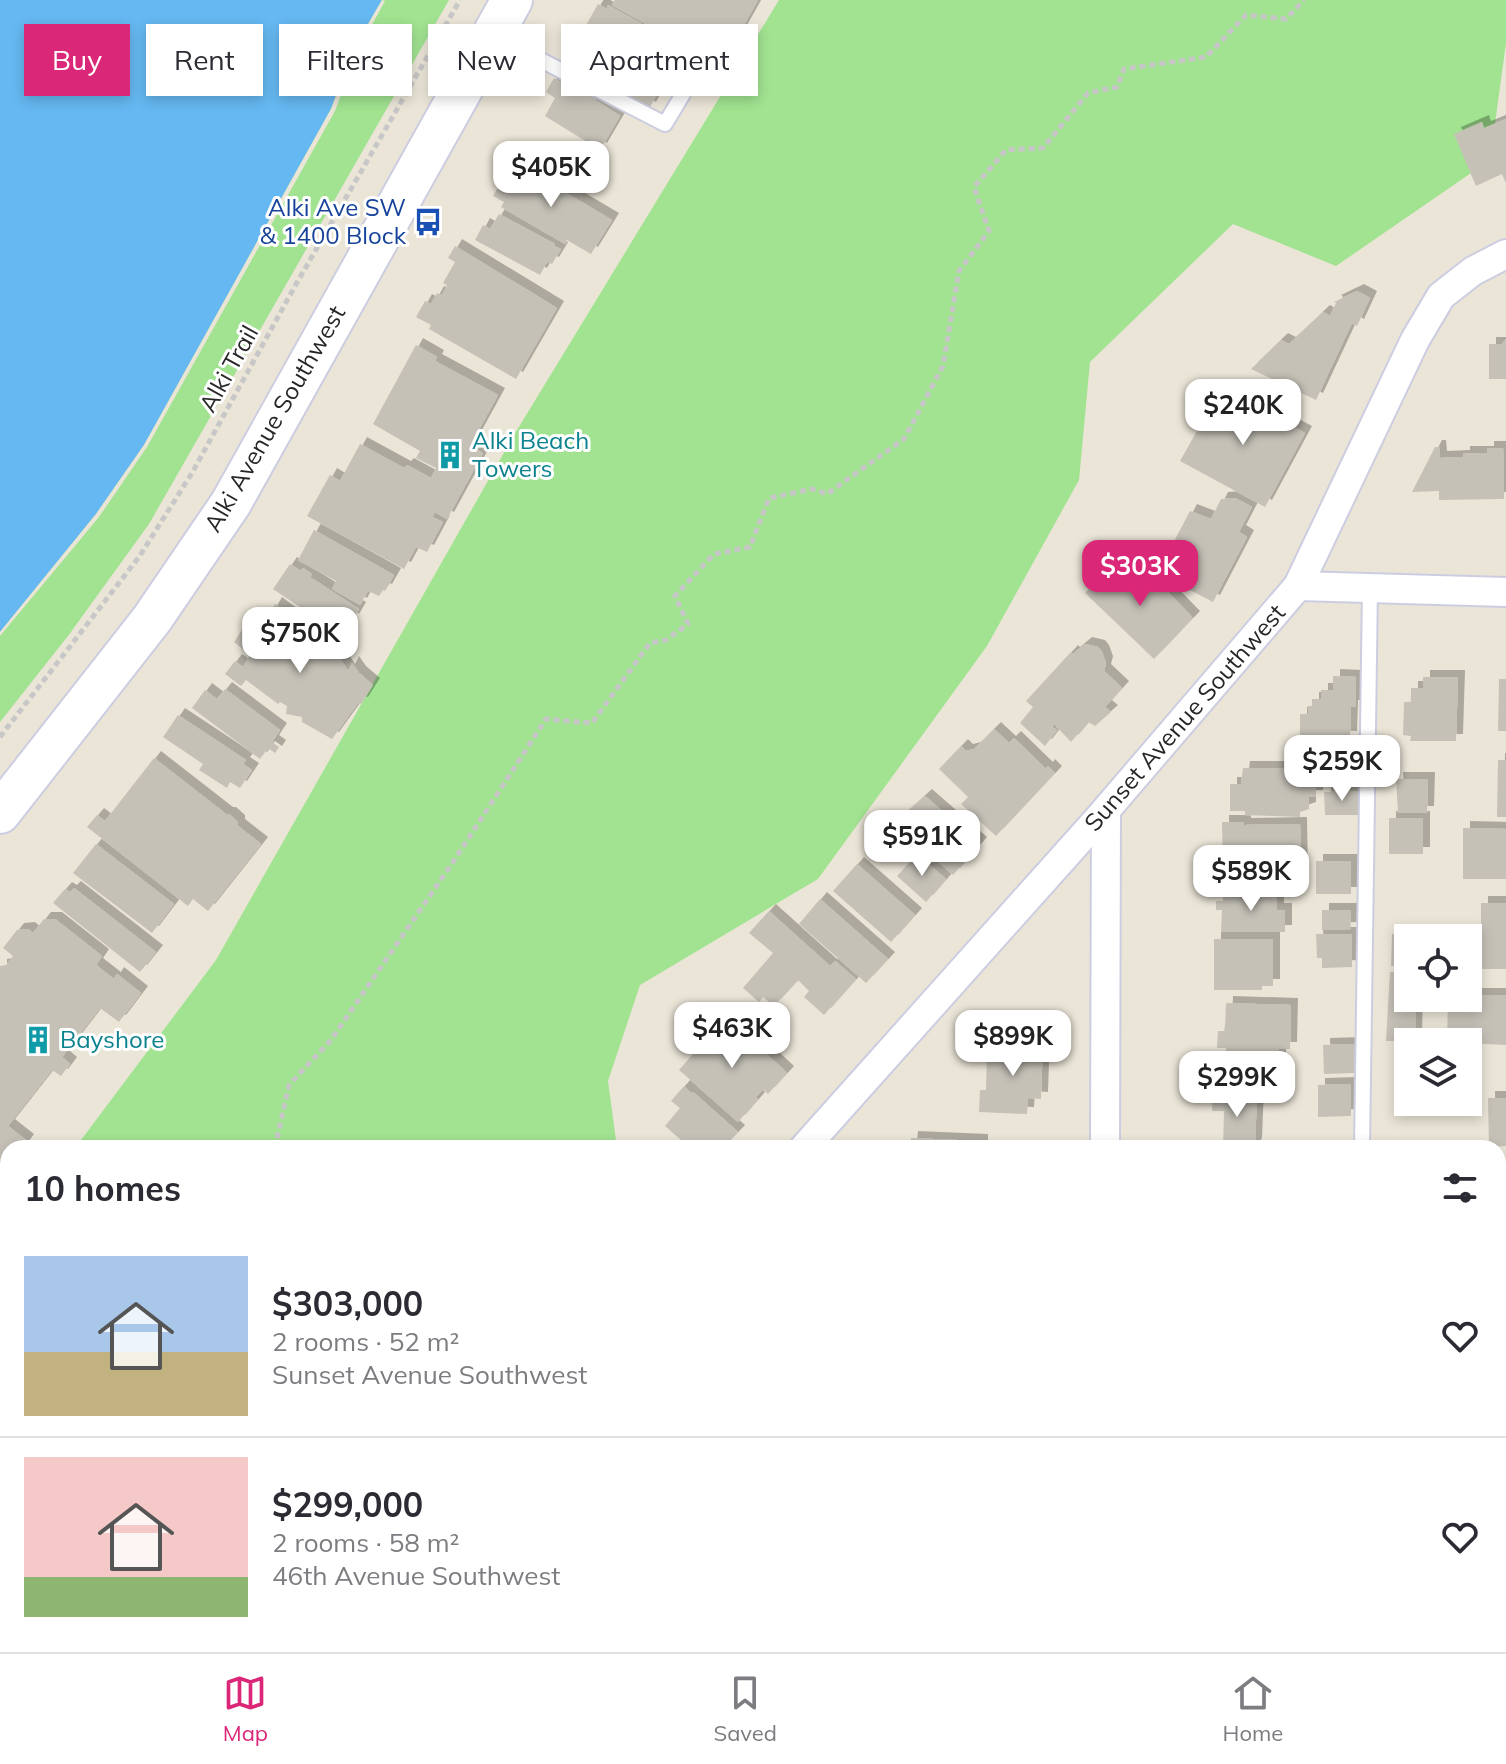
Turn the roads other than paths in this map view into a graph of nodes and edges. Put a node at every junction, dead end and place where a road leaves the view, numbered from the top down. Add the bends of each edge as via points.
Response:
1 (512, 0) edge
2 (498, 24) edge
3 (458, 96) edge
4 (611, 96) edge
5 (682, 96) edge
6 (1506, 254) edge
7 (1298, 586) junction
8 (1370, 588) junction
9 (1506, 592) edge
10 (1106, 810) junction
11 (0, 813) edge
12 (811, 1140) edge
13 (1105, 1140) edge
14 (1362, 1140) edge

1 - 2 main road, Alki Avenue Southwest
3 - 11 main road, Alki Avenue Southwest via 231,503 152,619
4 - 5 lane via 665,124
6 - 7 street, Sunset Avenue Southwest via 1441,296
7 - 8 street
7 - 10 street, Sunset Avenue Southwest
8 - 9 street
8 - 14 lane
10 - 12 street, Sunset Avenue Southwest
10 - 13 street

